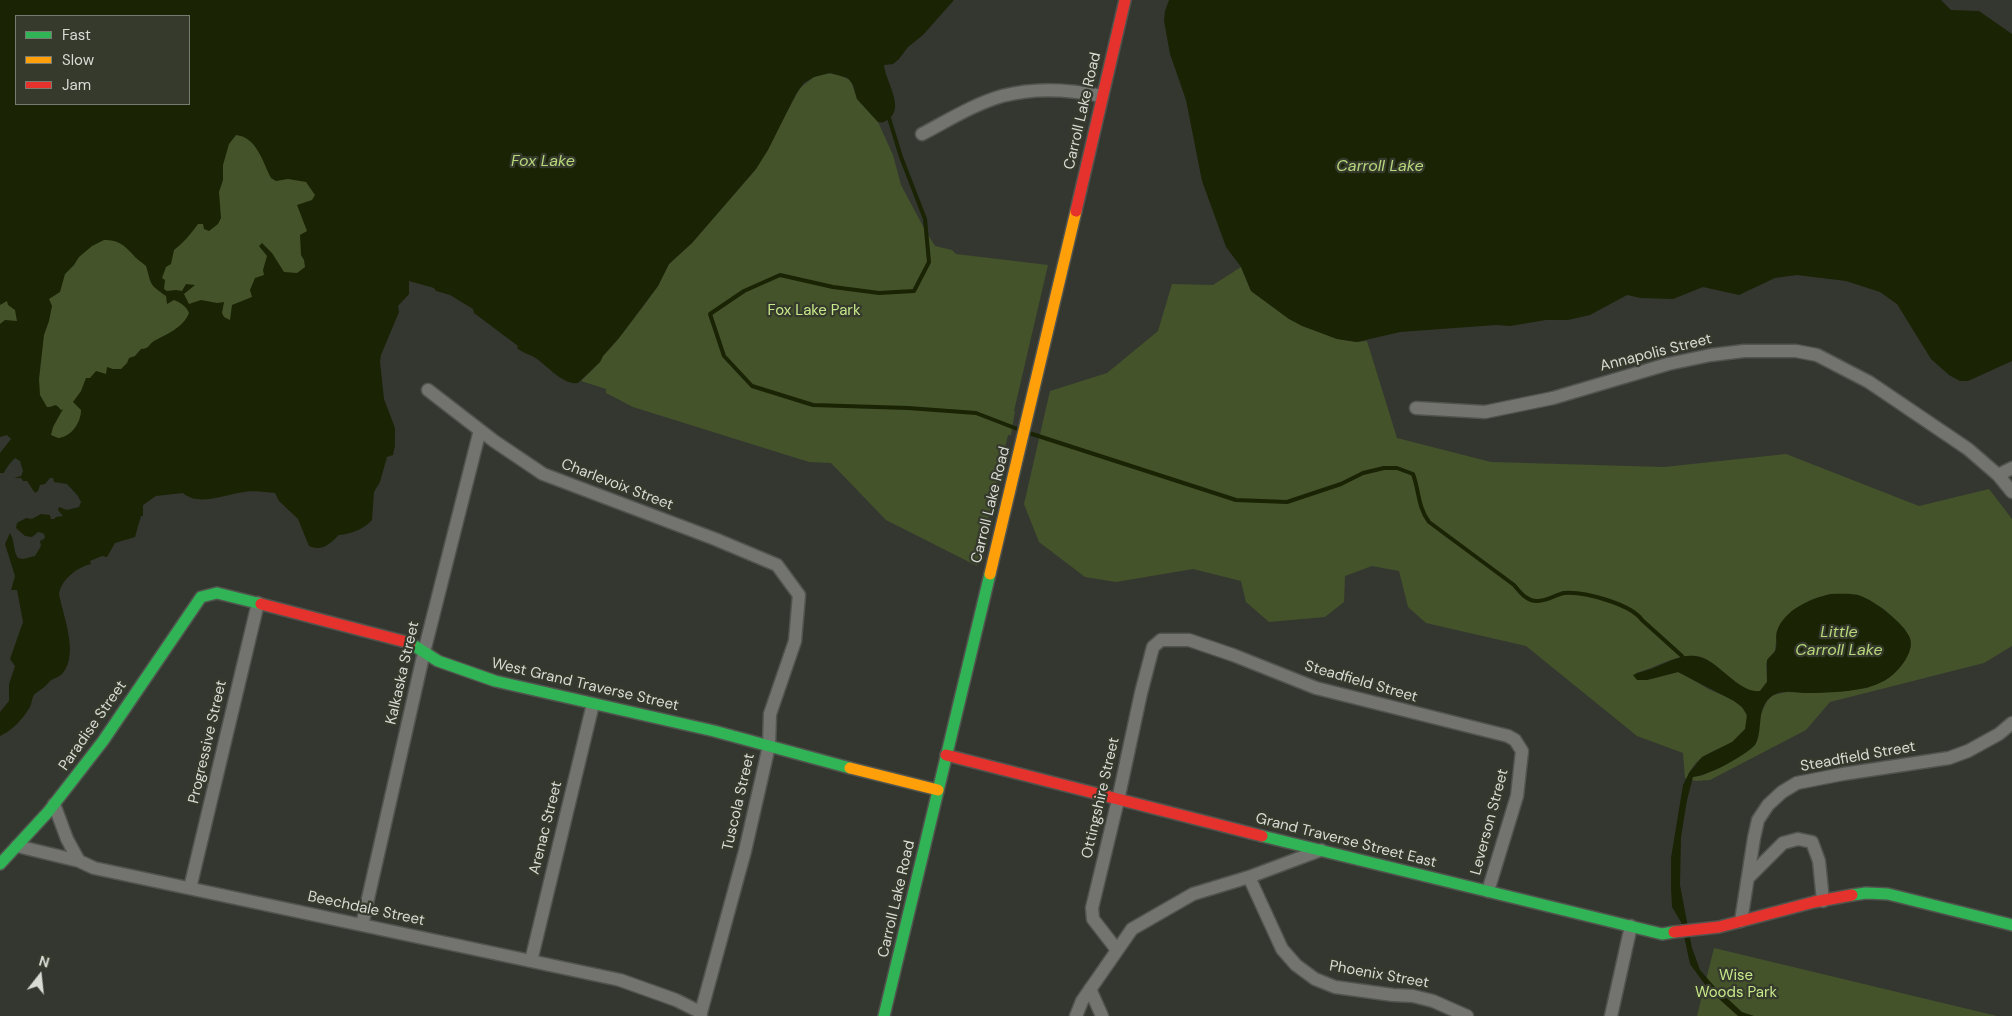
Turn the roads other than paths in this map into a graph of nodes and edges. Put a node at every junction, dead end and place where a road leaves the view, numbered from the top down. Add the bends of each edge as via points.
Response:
1 (1125, 0) edge
2 (1102, 96) junction
3 (922, 134) dead end
4 (428, 390) dead end
5 (1416, 408) dead end
6 (480, 430) junction
7 (2012, 468) edge
8 (1998, 474) junction
9 (2012, 492) edge
10 (799, 595) joint
11 (201, 597) joint
12 (258, 603) junction
13 (1153, 647) joint
14 (424, 652) junction
15 (593, 704) junction
16 (2012, 723) edge
17 (1508, 736) joint
18 (769, 746) junction
19 (946, 755) junction
20 (938, 790) junction
21 (1118, 800) junction
22 (54, 804) junction
23 (17, 846) junction
24 (1323, 850) junction
25 (79, 861) junction
26 (0, 864) edge
27 (1249, 877) junction
28 (1748, 878) junction
29 (190, 888) junction
30 (1488, 892) junction
31 (1823, 901) junction
32 (2012, 916) edge
33 (1998, 920) junction
34 (1741, 921) junction
35 (2012, 924) edge
36 (362, 925) junction
37 (1632, 926) junction
38 (1117, 950) junction
39 (530, 961) junction
40 (1090, 989) junction
41 (700, 1015) edge
42 (884, 1016) edge
43 (1076, 1016) edge
44 (1102, 1016) edge
45 (1467, 1016) edge
46 (1611, 1016) edge

1 - 2 street, Carroll Lake Road
2 - 3 street via 1058,89 1002,96
2 - 19 street, Carroll Lake Road
4 - 6 street, Charlevoix Street
5 - 8 street, Annapolis Street via 1485,412 1553,398 1668,364 1711,355 1796,351 1817,355 1869,382 1968,449
6 - 10 street, Charlevoix Street via 543,474 777,565
6 - 14 street, Kalkaska Street
7 - 8 street
8 - 9 street, Annapolis Street
10 - 18 street, Tuscola Street via 794,640 770,714
11 - 12 street, West Grand Traverse Street via 217,593
11 - 22 street, Paradise Street via 103,741
12 - 14 street, West Grand Traverse Street via 410,643
12 - 29 street, Progressive Street
13 - 17 street, Steadfield Street via 1160,640 1188,640 1316,688
13 - 21 street, Ottingshire Street
14 - 15 street, West Grand Traverse Street via 438,661 495,681
14 - 36 street, Kalkaska Street
15 - 18 street, West Grand Traverse Street
15 - 39 street, Arenac Street
16 - 28 street, Steadfield Street via 1999,734 1949,758 1797,783 1768,804 1758,820
17 - 30 street, Leverson Street via 1522,751 1521,771 1517,796
18 - 20 street, West Grand Traverse Street
18 - 41 street, Tuscola Street via 745,851
19 - 20 street, Carroll Lake Road
19 - 21 street, Grand Traverse Street East
20 - 42 street, Carroll Lake Road
21 - 24 street, Grand Traverse Street East
21 - 38 street, Ottingshire Street via 1092,908 1093,919
22 - 23 street, Paradise Street
22 - 25 street
23 - 25 street, Beechdale Street
23 - 26 street, Paradise Street
24 - 27 street
24 - 30 street, Grand Traverse Street East
25 - 29 street, Beechdale Street via 112,872
27 - 38 street via 1193,894 1132,929
27 - 45 street, Phoenix Street via 1282,949 1315,979 1335,986 1413,996
28 - 31 street via 1783,843 1798,839 1812,842 1819,861
28 - 34 street, Steadfield Street
29 - 36 street, Beechdale Street
30 - 37 street, Grand Traverse Street East
31 - 33 street via 1866,892 1888,894
31 - 34 street
32 - 33 street
33 - 35 street
34 - 37 street, Grand Traverse Street East via 1662,934
36 - 39 street, Beechdale Street
37 - 46 street
38 - 40 street
39 - 41 street, Beechdale Street via 620,980 676,1000
40 - 43 street
40 - 44 street

